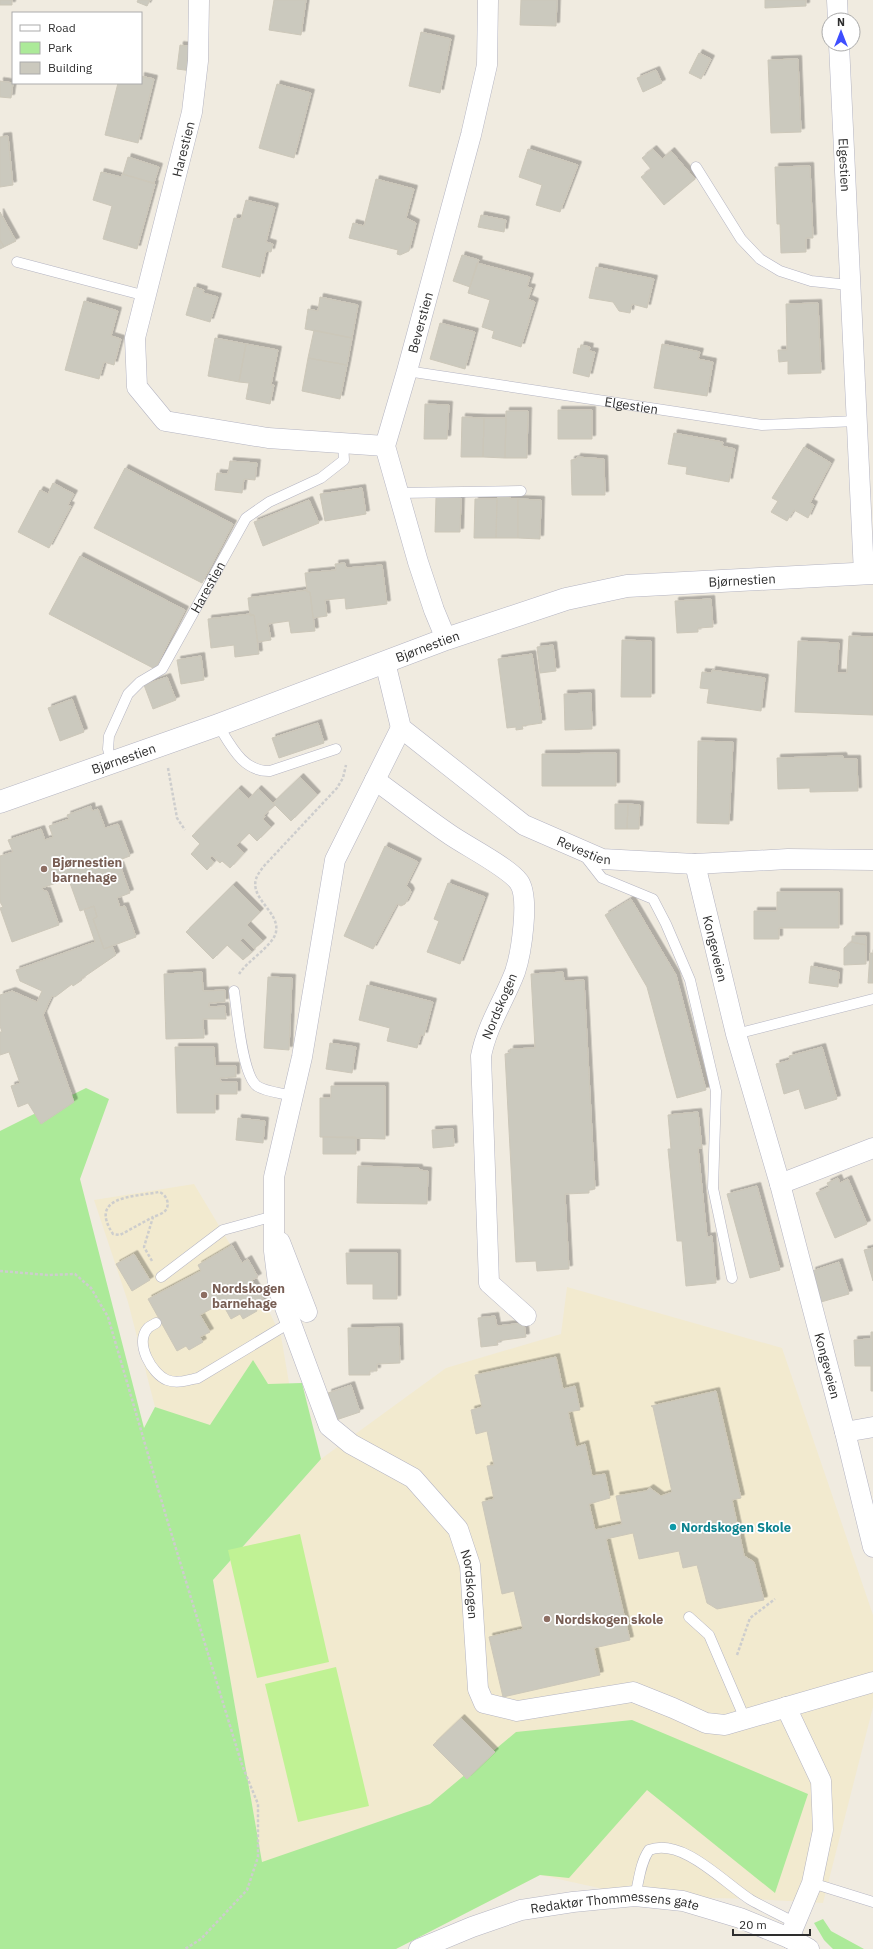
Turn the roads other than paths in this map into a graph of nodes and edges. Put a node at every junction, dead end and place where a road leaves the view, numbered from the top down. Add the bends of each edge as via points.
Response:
1 (199, 0) edge
2 (488, 0) edge
3 (837, 0) edge
4 (838, 12) edge
5 (839, 52) edge
6 (696, 167) dead end
7 (17, 262) dead end
8 (849, 285) junction
9 (146, 296) junction
10 (407, 371) junction
11 (857, 422) junction
12 (343, 443) junction
13 (385, 446) junction
14 (866, 456) edge
15 (521, 491) dead end
16 (398, 493) junction
17 (868, 574) edge
18 (446, 639) junction
19 (385, 662) junction
20 (218, 725) junction
21 (401, 728) junction
22 (336, 749) road end
23 (112, 763) junction
24 (375, 780) junction
25 (0, 802) edge
26 (578, 849) junction
27 (873, 860) edge
28 (695, 864) junction
29 (234, 991) road end
30 (873, 999) edge
31 (736, 1034) junction
32 (292, 1096) junction
33 (873, 1148) edge
34 (780, 1184) junction
35 (274, 1220) junction
36 (161, 1277) road end
37 (732, 1278) dead end
38 (526, 1316) dead end
39 (299, 1317) junction
40 (156, 1323) dead end
41 (873, 1427) edge
42 (845, 1432) junction
43 (873, 1547) edge
44 (689, 1617) dead end
45 (873, 1682) edge
46 (786, 1707) junction
47 (745, 1719) junction
48 (812, 1883) junction
49 (636, 1896) junction
50 (873, 1902) edge
51 (792, 1930) junction
52 (419, 1949) edge
53 (809, 1949) edge

1 - 9 street, Harestien via 198,61 192,112
2 - 10 street, Beverstien via 487,65 471,135
3 - 4 street
5 - 8 street, Elgestien
6 - 8 lane via 741,238 760,259 780,271 811,281
7 - 9 lane
8 - 11 street, Elgestien
9 - 12 street, Harestien via 135,338 137,387 164,421 268,438
10 - 11 lane, Elgestien via 762,425
10 - 13 street, Beverstien
11 - 14 street, Elgestien
12 - 13 street, Harestien
12 - 23 lane, Harestien via 344,460 321,478 269,502 246,518 162,669 140,682 128,694 109,736 108,749
13 - 16 street
14 - 17 street, Elgestien
15 - 16 lane
16 - 18 street via 418,562
17 - 18 street, Bjørnestien via 627,586 566,599
18 - 19 street, Bjørnestien
19 - 20 street, Bjørnestien
19 - 21 street
20 - 22 lane via 247,765 262,771 270,771
20 - 23 street, Bjørnestien
21 - 24 street, Nordskogen
21 - 26 street, Revestien via 524,825
23 - 25 street, Bjørnestien
24 - 32 street, Nordskogen via 336,860 302,1057
24 - 38 street, Nordskogen via 449,834 511,874 520,883 524,934 515,972 485,1037 481,1056 489,1283
26 - 28 street, Revestien via 602,859
26 - 37 lane via 602,878 653,899 690,980 716,1091 713,1188
27 - 28 street, Revestien via 788,859
28 - 31 street, Kongeveien
29 - 32 lane via 240,1038 252,1081 258,1086
30 - 31 lane
31 - 34 street, Kongeveien
32 - 35 street, Nordskogen via 274,1177
33 - 34 street
34 - 42 street, Kongeveien
35 - 36 lane via 223,1230
35 - 39 street, Nordskogen via 274,1251 279,1291
39 - 40 lane via 198,1378 185,1382 166,1380 153,1370 143,1342 147,1329
39 - 47 street, Nordskogen via 329,1426 351,1444 413,1478 458,1529 470,1565 478,1689 484,1703 517,1711 633,1692 706,1723 725,1725
41 - 42 street
42 - 43 street, Kongeveien
44 - 47 lane via 709,1635
45 - 46 street, Nordskogen
46 - 47 street, Nordskogen
46 - 48 street via 821,1781 823,1830
48 - 50 lane
48 - 51 street
49 - 51 street, Redaktør Thommessens gate via 683,1901
49 - 51 lane via 646,1854 649,1850 663,1848 680,1852 709,1868
49 - 52 street, Redaktør Thommessens gate via 521,1910
51 - 53 street, Redaktør Thommessens gate

